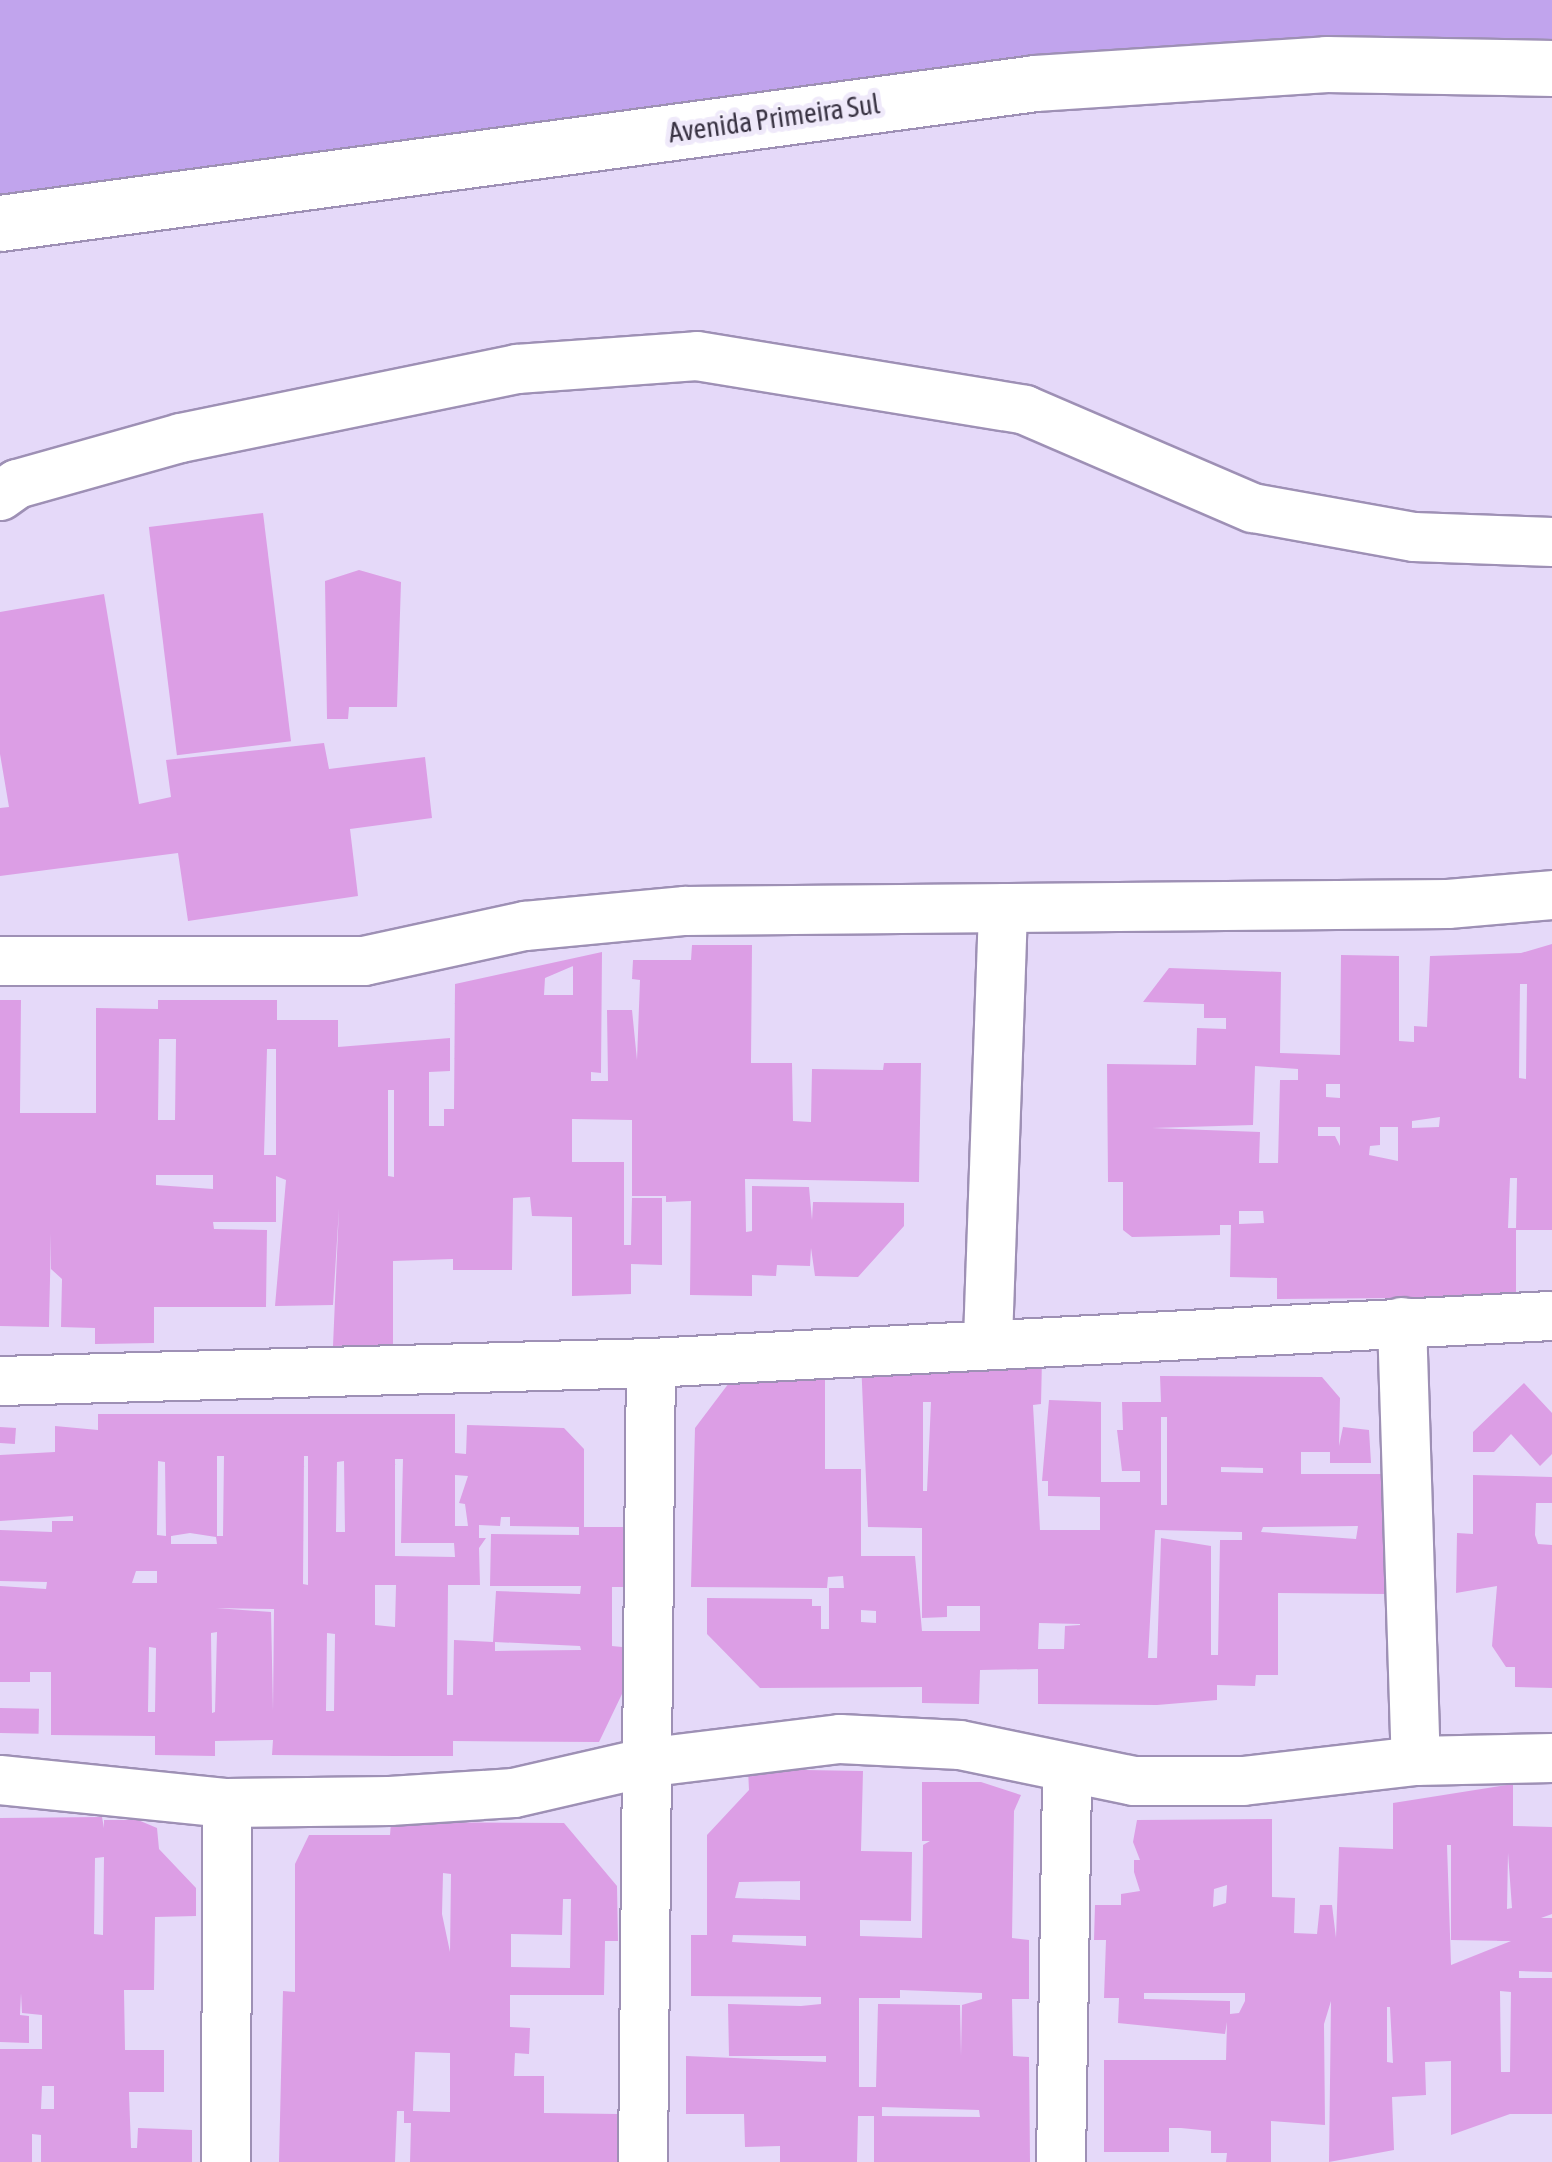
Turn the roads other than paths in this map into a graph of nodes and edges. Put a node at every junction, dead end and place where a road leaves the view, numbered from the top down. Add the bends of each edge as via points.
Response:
1 (1552, 68) edge
2 (0, 223) edge
3 (0, 496) edge
4 (1552, 542) edge
5 (1552, 894) edge
6 (1003, 908) junction
7 (0, 960) edge
8 (1552, 1316) edge
9 (1402, 1322) junction
10 (988, 1340) junction
11 (650, 1363) junction
12 (0, 1381) edge
13 (1552, 1758) edge
14 (1416, 1761) junction
15 (644, 1764) junction
16 (1066, 1772) junction
17 (0, 1780) edge
18 (228, 1803) junction
19 (226, 2162) edge
20 (643, 2162) edge
21 (1061, 2162) edge

1 - 2 main road, Avenida Primeira Sul via 1326,64 1035,83
3 - 4 street via 18,484 181,438 498,373 698,356 1025,410 1253,508 1414,536
5 - 6 street via 1448,904
6 - 7 street via 685,911 524,926 364,960
6 - 10 street
8 - 9 street
9 - 10 street
9 - 14 street
10 - 11 street
11 - 12 street
11 - 15 street
13 - 14 street
14 - 16 street via 1243,1780 1134,1782
15 - 16 street via 840,1738 960,1745
15 - 18 street via 514,1793
15 - 20 street
16 - 21 street
17 - 18 street
18 - 19 street

